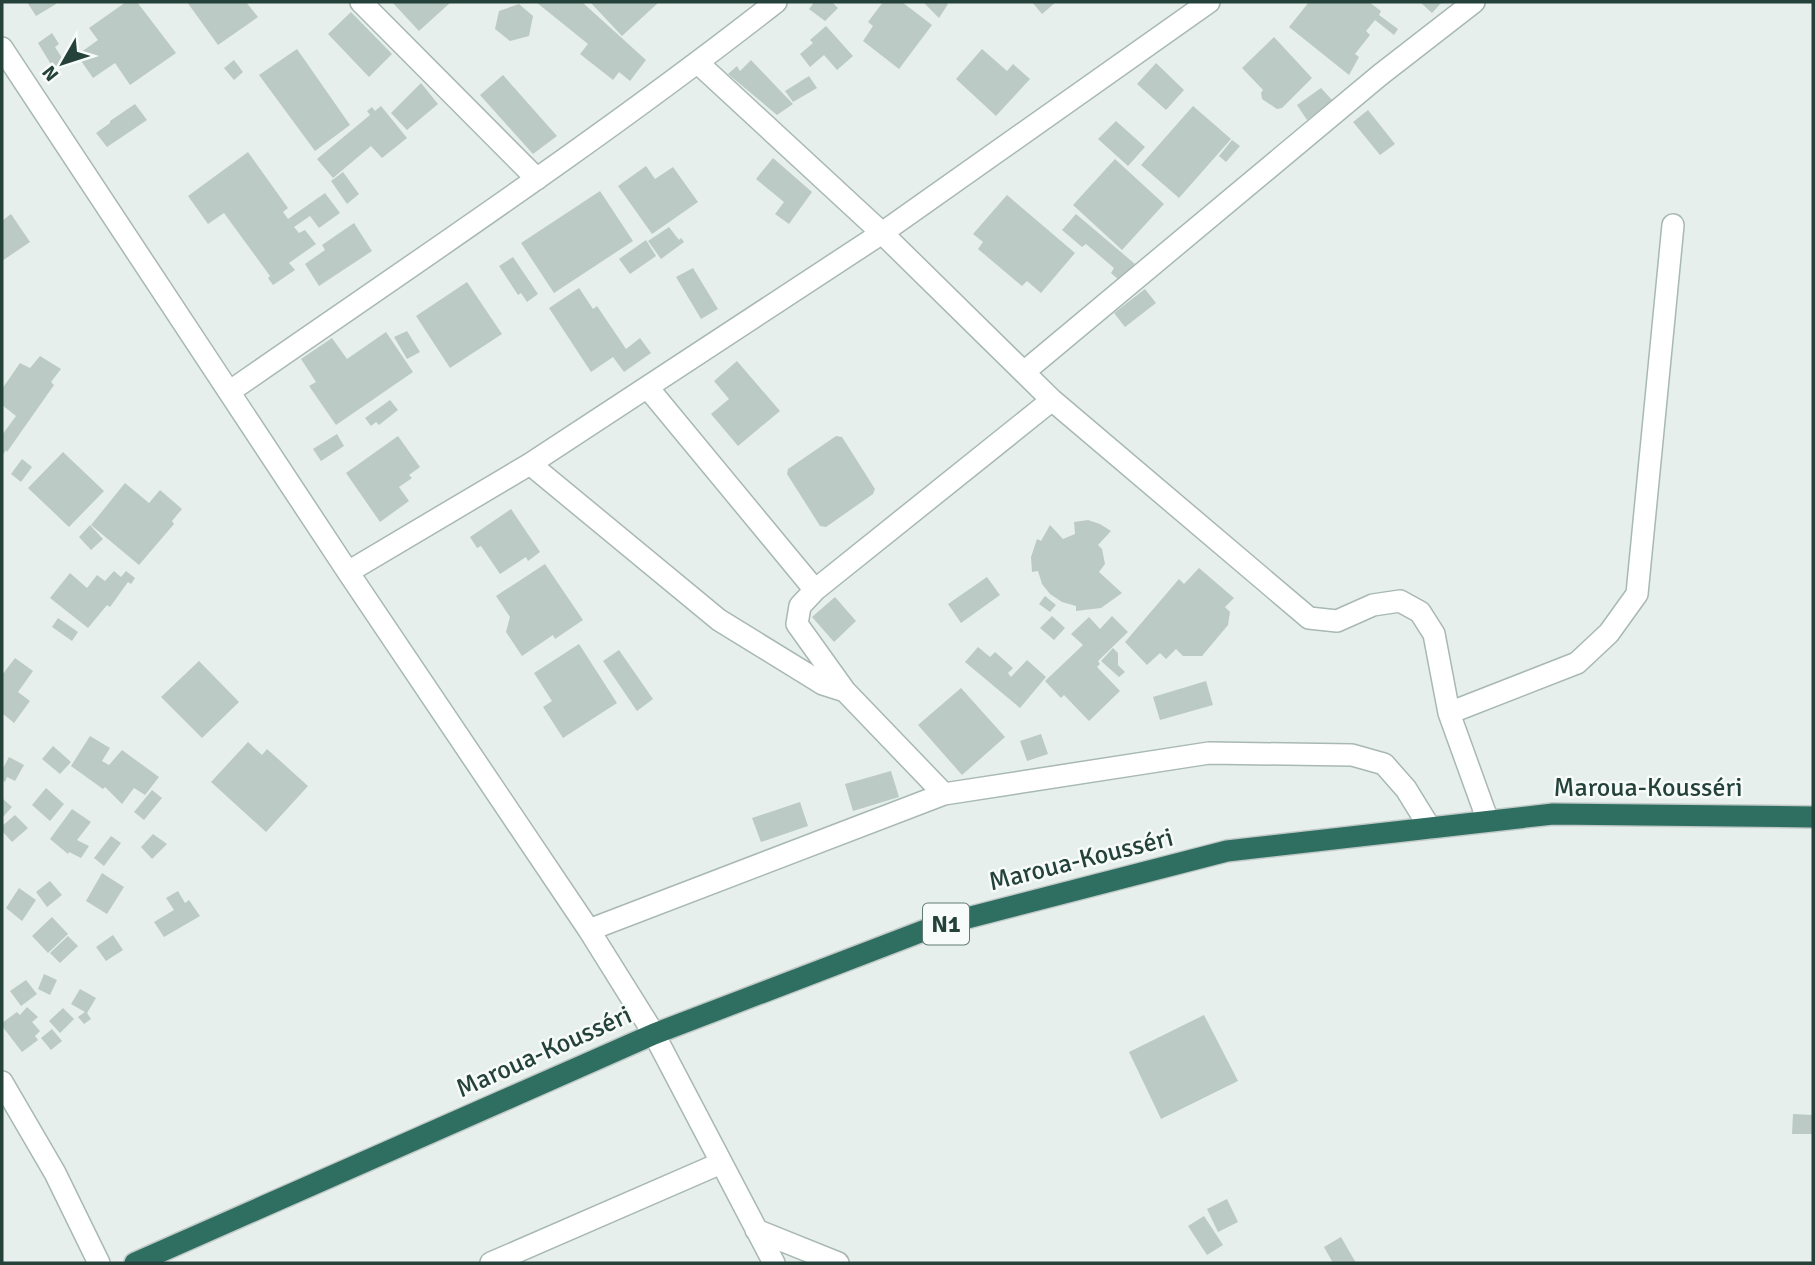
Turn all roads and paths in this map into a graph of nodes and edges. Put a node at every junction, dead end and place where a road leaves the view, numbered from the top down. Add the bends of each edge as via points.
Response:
1 (361, 2) edge
2 (776, 2) edge
3 (1209, 2) edge
4 (1474, 2) edge
5 (2, 48) edge
6 (698, 63) junction
7 (537, 179) junction
8 (1673, 225) dead end
9 (882, 233) junction
10 (1024, 372) junction
11 (648, 388) junction
12 (229, 392) junction
13 (1052, 400) junction
14 (530, 464) junction
15 (348, 572) junction
16 (814, 590) junction
17 (845, 691) junction
18 (1449, 713) junction
19 (944, 794) junction
20 (1813, 817) edge
21 (1488, 821) junction
22 (1430, 828) junction
23 (589, 930) junction
24 (654, 1034) junction
25 (2, 1082) edge
26 (721, 1163) junction
27 (756, 1230) junction
28 (99, 1263) edge
29 (135, 1263) edge
30 (491, 1263) edge
31 (774, 1263) edge
32 (838, 1263) edge

1 - 7 street
2 - 6 street
3 - 9 street
4 - 10 street
5 - 12 street
6 - 7 street
6 - 9 street
7 - 12 street
8 - 18 street via 1637,594 1609,633 1577,663
9 - 10 street
9 - 11 street
10 - 13 street
11 - 14 street
11 - 16 street
12 - 15 street
13 - 16 street
13 - 18 street via 1309,618 1337,621 1373,605 1400,601 1419,612 1434,634
14 - 15 street
14 - 17 street via 719,620 823,684
15 - 23 street
16 - 17 street via 800,606 797,624
17 - 19 street
18 - 21 street
19 - 22 street via 1209,752 1352,755 1384,764
19 - 23 street
20 - 21 highway, Maroua-Kousséri / N1 via 1553,814
21 - 22 highway, Maroua-Kousséri / N1
22 - 24 highway, Maroua-Kousséri / N1 via 1227,851 936,926
23 - 24 street
24 - 26 street
24 - 29 highway, Maroua-Kousséri / N1
25 - 28 street via 55,1173
26 - 27 street
26 - 30 street
27 - 31 street
27 - 32 street

